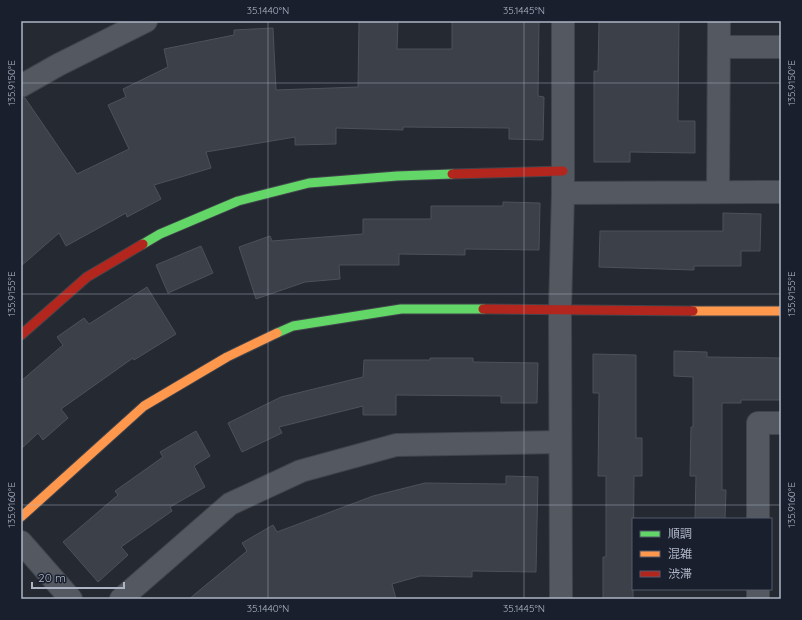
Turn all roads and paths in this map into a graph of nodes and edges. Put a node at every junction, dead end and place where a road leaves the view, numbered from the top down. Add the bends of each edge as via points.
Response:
1 (146, 21) edge
2 (563, 21) edge
3 (719, 21) edge
4 (719, 47) junction
5 (781, 47) edge
6 (21, 86) edge
7 (563, 171) junction
8 (718, 192) junction
9 (781, 192) edge
10 (563, 193) junction
11 (560, 310) junction
12 (781, 311) edge
13 (21, 335) edge
14 (781, 424) edge
15 (560, 442) junction
16 (21, 517) edge
17 (758, 518) edge
18 (21, 542) edge
19 (71, 599) edge
20 (121, 599) edge
21 (561, 599) edge

1 - 6 street
2 - 7 street
3 - 4 street
4 - 5 street
4 - 8 street
7 - 10 street
7 - 13 street via 397,176 309,183 238,201 160,234 87,277
8 - 9 street
8 - 10 street
10 - 11 street
11 - 12 street
11 - 15 street
11 - 16 street via 401,309 294,326 227,357 144,406
14 - 17 street via 758,423
15 - 20 street via 396,445 301,471 230,504
15 - 21 street
18 - 19 street

